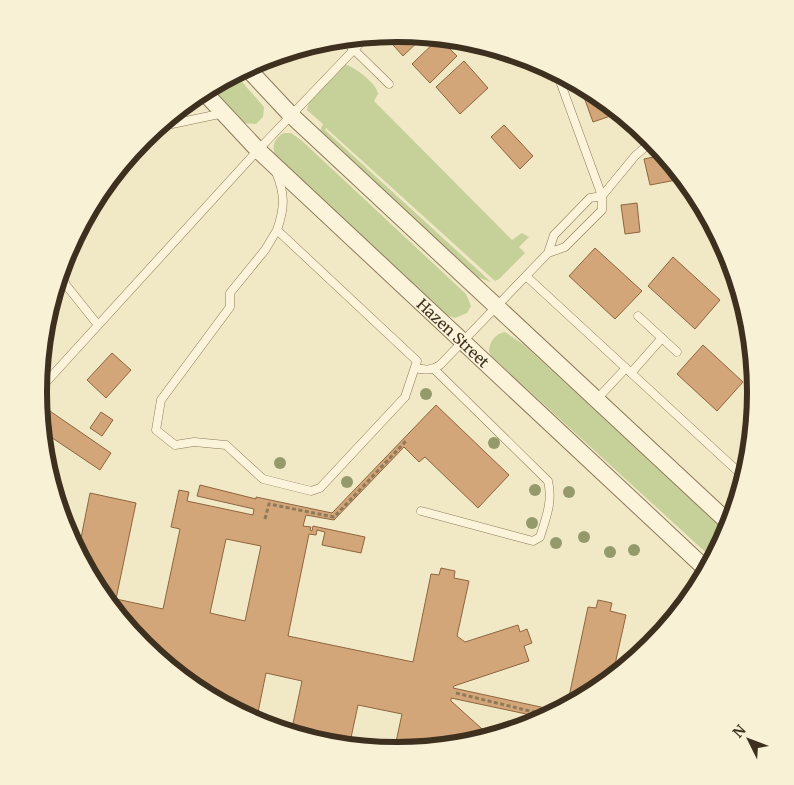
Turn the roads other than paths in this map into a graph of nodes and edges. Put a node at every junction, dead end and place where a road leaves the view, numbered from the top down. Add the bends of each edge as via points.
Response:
1 (359, 44) edge
2 (350, 45) edge
3 (354, 49) junction
4 (253, 74) edge
5 (561, 83) edge
6 (389, 84) dead end
7 (209, 97) edge
8 (224, 113) junction
9 (291, 114) junction
10 (172, 124) dead end
11 (646, 147) edge
12 (258, 150) junction
13 (272, 163) junction
14 (602, 196) junction
15 (277, 230) junction
16 (548, 253) junction
17 (526, 276) junction
18 (65, 283) edge
19 (497, 305) junction
20 (638, 316) dead end
21 (98, 325) junction
22 (662, 338) junction
23 (463, 341) junction
24 (677, 352) dead end
25 (415, 368) junction
26 (434, 369) junction
27 (629, 370) junction
28 (48, 380) edge
29 (597, 399) junction
30 (738, 471) edge
31 (421, 511) dead end
32 (723, 518) edge
33 (702, 565) edge

1 - 3 lane
2 - 3 lane
3 - 6 lane
3 - 9 lane
4 - 9 street
5 - 14 lane
7 - 8 street, Hazen Street
8 - 10 lane
8 - 12 street, Hazen Street
9 - 12 lane
9 - 19 street
11 - 14 lane
12 - 13 street, Hazen Street
12 - 21 lane
13 - 15 lane via 281,186 284,210
13 - 23 street, Hazen Street
14 - 16 lane via 590,198 554,235
14 - 16 lane via 602,210 565,248
15 - 25 lane via 417,361
15 - 25 lane via 230,293 230,308 161,400 156,430 175,445 194,442 226,444 263,479 311,491 320,488 405,397
16 - 17 lane
17 - 19 lane
17 - 27 lane
18 - 21 lane
19 - 23 lane
19 - 29 street
20 - 22 lane
21 - 28 lane
22 - 24 lane
22 - 27 lane
23 - 26 lane
23 - 33 street, Hazen Street
25 - 26 lane
26 - 31 lane via 548,481 551,493 540,537 533,541
27 - 29 lane
27 - 30 lane
29 - 32 street

